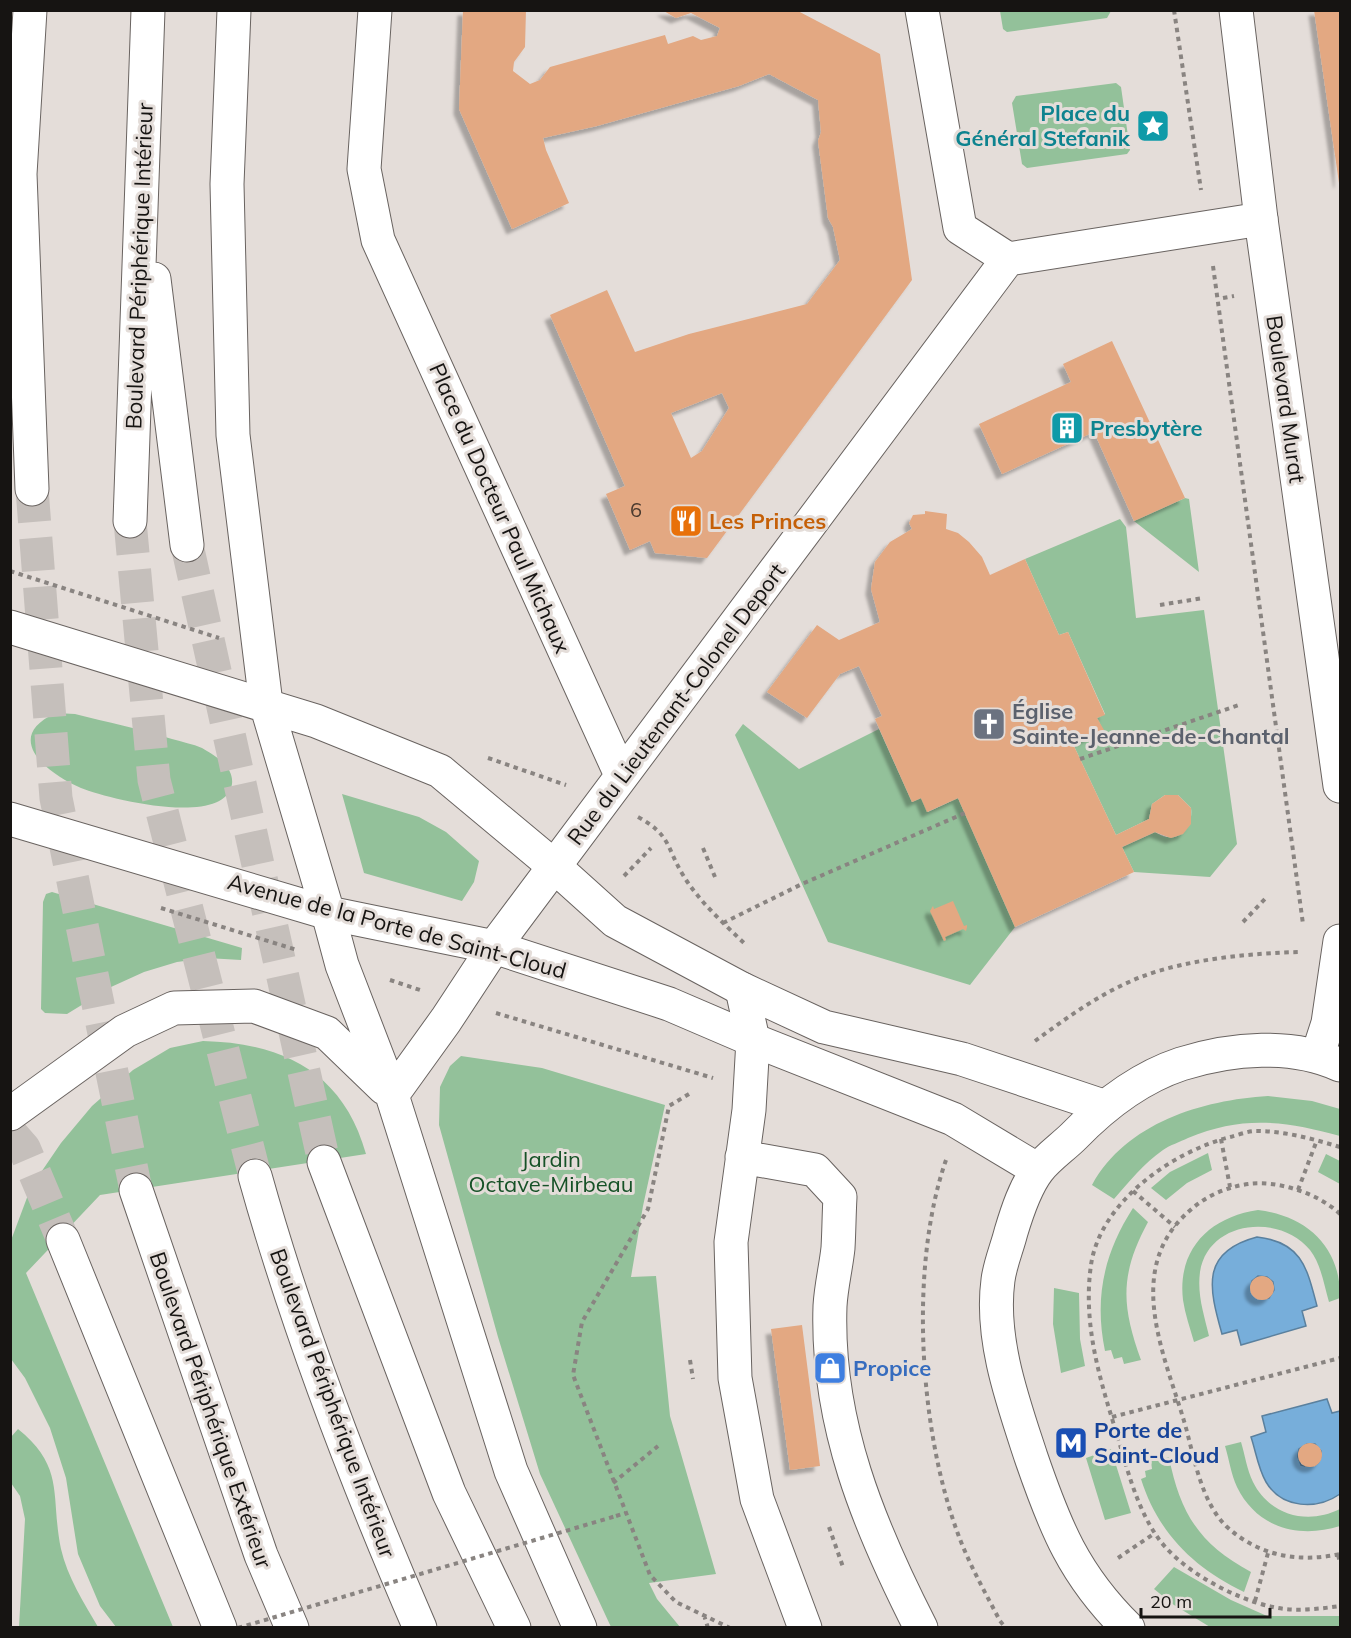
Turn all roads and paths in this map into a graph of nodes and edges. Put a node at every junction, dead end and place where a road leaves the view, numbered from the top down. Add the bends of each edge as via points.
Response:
1 (30, 10) edge
2 (148, 10) edge
3 (234, 10) edge
4 (375, 10) edge
5 (922, 10) edge
6 (1174, 10) edge
7 (1236, 10) edge
8 (141, 174) junction
9 (1203, 198) dead end
10 (1261, 219) junction
11 (1008, 259) junction
12 (1213, 263) dead end
13 (32, 489) tunnel mouth
14 (130, 521) tunnel mouth
15 (187, 545) tunnel mouth
16 (10, 571) edge
17 (1203, 598) dead end
18 (1160, 605) dead end
19 (10, 627) edge
20 (214, 637) dead end
21 (266, 705) junction
22 (1239, 705) dead end
23 (1080, 759) dead end
24 (621, 775) junction
25 (1341, 786) edge
26 (965, 813) dead end
27 (10, 819) edge
28 (654, 826) dead end
29 (651, 848) dead end
30 (703, 848) dead end
31 (555, 867) junction
32 (715, 877) dead end
33 (620, 881) dead end
34 (1265, 899) dead end
35 (152, 905) dead end
36 (328, 913) junction
37 (1243, 922) dead end
38 (1304, 928) dead end
39 (1341, 941) edge
40 (494, 947) junction
41 (299, 951) dead end
42 (1271, 952) dead end
43 (742, 989) junction
44 (753, 1040) junction
45 (1028, 1046) dead end
46 (1329, 1059) edge
47 (689, 1094) dead end
48 (392, 1095) junction
49 (1103, 1106) junction
50 (10, 1114) edge
51 (1221, 1139) junction
52 (1317, 1140) junction
53 (1341, 1147) edge
54 (742, 1156) junction
55 (324, 1162) tunnel mouth
56 (1038, 1170) junction
57 (255, 1176) tunnel mouth
58 (1230, 1186) junction
59 (936, 1188) dead end
60 (136, 1190) tunnel mouth
61 (1298, 1190) junction
62 (1133, 1191) junction
63 (1341, 1214) edge
64 (1175, 1227) junction
65 (63, 1240) tunnel mouth
66 (1341, 1358) edge
67 (1178, 1401) junction
68 (1112, 1416) junction
69 (658, 1446) dead end
70 (613, 1483) junction
71 (625, 1512) junction
72 (829, 1527) dead end
73 (1155, 1533) junction
74 (10, 1535) edge
75 (1268, 1553) junction
76 (1339, 1555) edge
77 (1116, 1559) dead end
78 (1341, 1562) edge
79 (843, 1568) dead end
80 (10, 1574) edge
81 (1255, 1601) junction
82 (1341, 1606) edge
83 (704, 1614) junction
84 (220, 1628) edge
85 (238, 1628) edge
86 (292, 1628) edge
87 (420, 1628) edge
88 (514, 1628) edge
89 (580, 1628) edge
90 (708, 1628) edge
91 (730, 1628) edge
92 (805, 1628) edge
93 (921, 1628) edge
94 (1006, 1628) edge
95 (1128, 1628) edge

1 - 13 main road via 20,174
2 - 8 main road, Boulevard Périphérique Intérieur
3 - 21 main road via 227,183 233,435
4 - 24 main road, Place du Docteur Paul Michaux via 364,169 378,240
5 - 11 main road via 960,228
6 - 9 path
7 - 10 main road, Boulevard Murat
8 - 14 main road, Boulevard Périphérique Intérieur
8 - 15 main road
10 - 11 main road
10 - 25 main road, Boulevard Murat
11 - 24 main road, Rue du Lieutenant-Colonel Deport
12 - 38 path
16 - 20 path
17 - 18 path
19 - 21 main road
21 - 31 main road via 440,771
21 - 36 main road
22 - 23 path
24 - 31 main road, Rue du Lieutenant-Colonel Deport
26 - 28 path via 723,923 684,876 665,836
27 - 36 main road, Avenue de la Porte de Saint-Cloud
29 - 33 path
30 - 32 path
31 - 40 main road, Rue du Lieutenant-Colonel Deport
31 - 43 main road via 615,921
34 - 37 path
35 - 41 path, Avenue de la Porte de Saint-Cloud
36 - 40 main road, Avenue de la Porte de Saint-Cloud
36 - 48 main road via 342,964
39 - 46 main road via 1328,1023
40 - 44 main road, Avenue de la Porte de Saint-Cloud via 669,1004
40 - 48 main road, Rue du Lieutenant-Colonel Deport
42 - 45 path via 1142,976 1090,1002
43 - 44 main road
43 - 49 main road via 824,1027 962,1059
44 - 54 main road
44 - 56 main road, Avenue de la Porte de Saint-Cloud via 953,1119
46 - 49 main road via 1284,1050 1197,1059 1157,1072
47 - 70 path via 669,1106 648,1209 582,1322 573,1375
48 - 50 main road via 327,1033 254,1006 174,1008 125,1030
48 - 89 main road via 511,1471
49 - 56 main road
51 - 52 path via 1254,1131
51 - 58 path
51 - 62 path via 1165,1164
52 - 53 path
52 - 61 path
54 - 92 main road via 731,1242 735,1378 757,1499
54 - 93 main road via 815,1170 840,1197 830,1306 842,1425 865,1510
55 - 88 main road via 449,1493
56 - 95 main road via 1020,1205 998,1280 997,1329 1015,1408 1060,1533 1082,1576
57 - 87 main road, Boulevard Périphérique Intérieur via 279,1261 374,1521
58 - 61 path via 1262,1182
58 - 64 path via 1196,1203
59 - 94 path via 928,1236 921,1333 932,1429 958,1533
60 - 86 main road, Boulevard Périphérique Extérieur via 261,1555
61 - 63 path
62 - 64 path
62 - 68 path via 1104,1231 1091,1263 1092,1349
64 - 67 path via 1160,1248 1152,1304
65 - 84 main road
66 - 67 path
67 - 68 path
67 - 75 path via 1206,1497 1226,1526
68 - 73 path via 1137,1501
69 - 70 path
70 - 71 path
71 - 83 path via 650,1575 676,1602
71 - 85 path, bridge
72 - 79 path
73 - 77 path
73 - 81 path via 1194,1572
74 - 80 path
75 - 76 path via 1308,1558
75 - 81 path
76 - 78 path
81 - 82 path via 1273,1607 1310,1610
83 - 90 path
83 - 91 path

